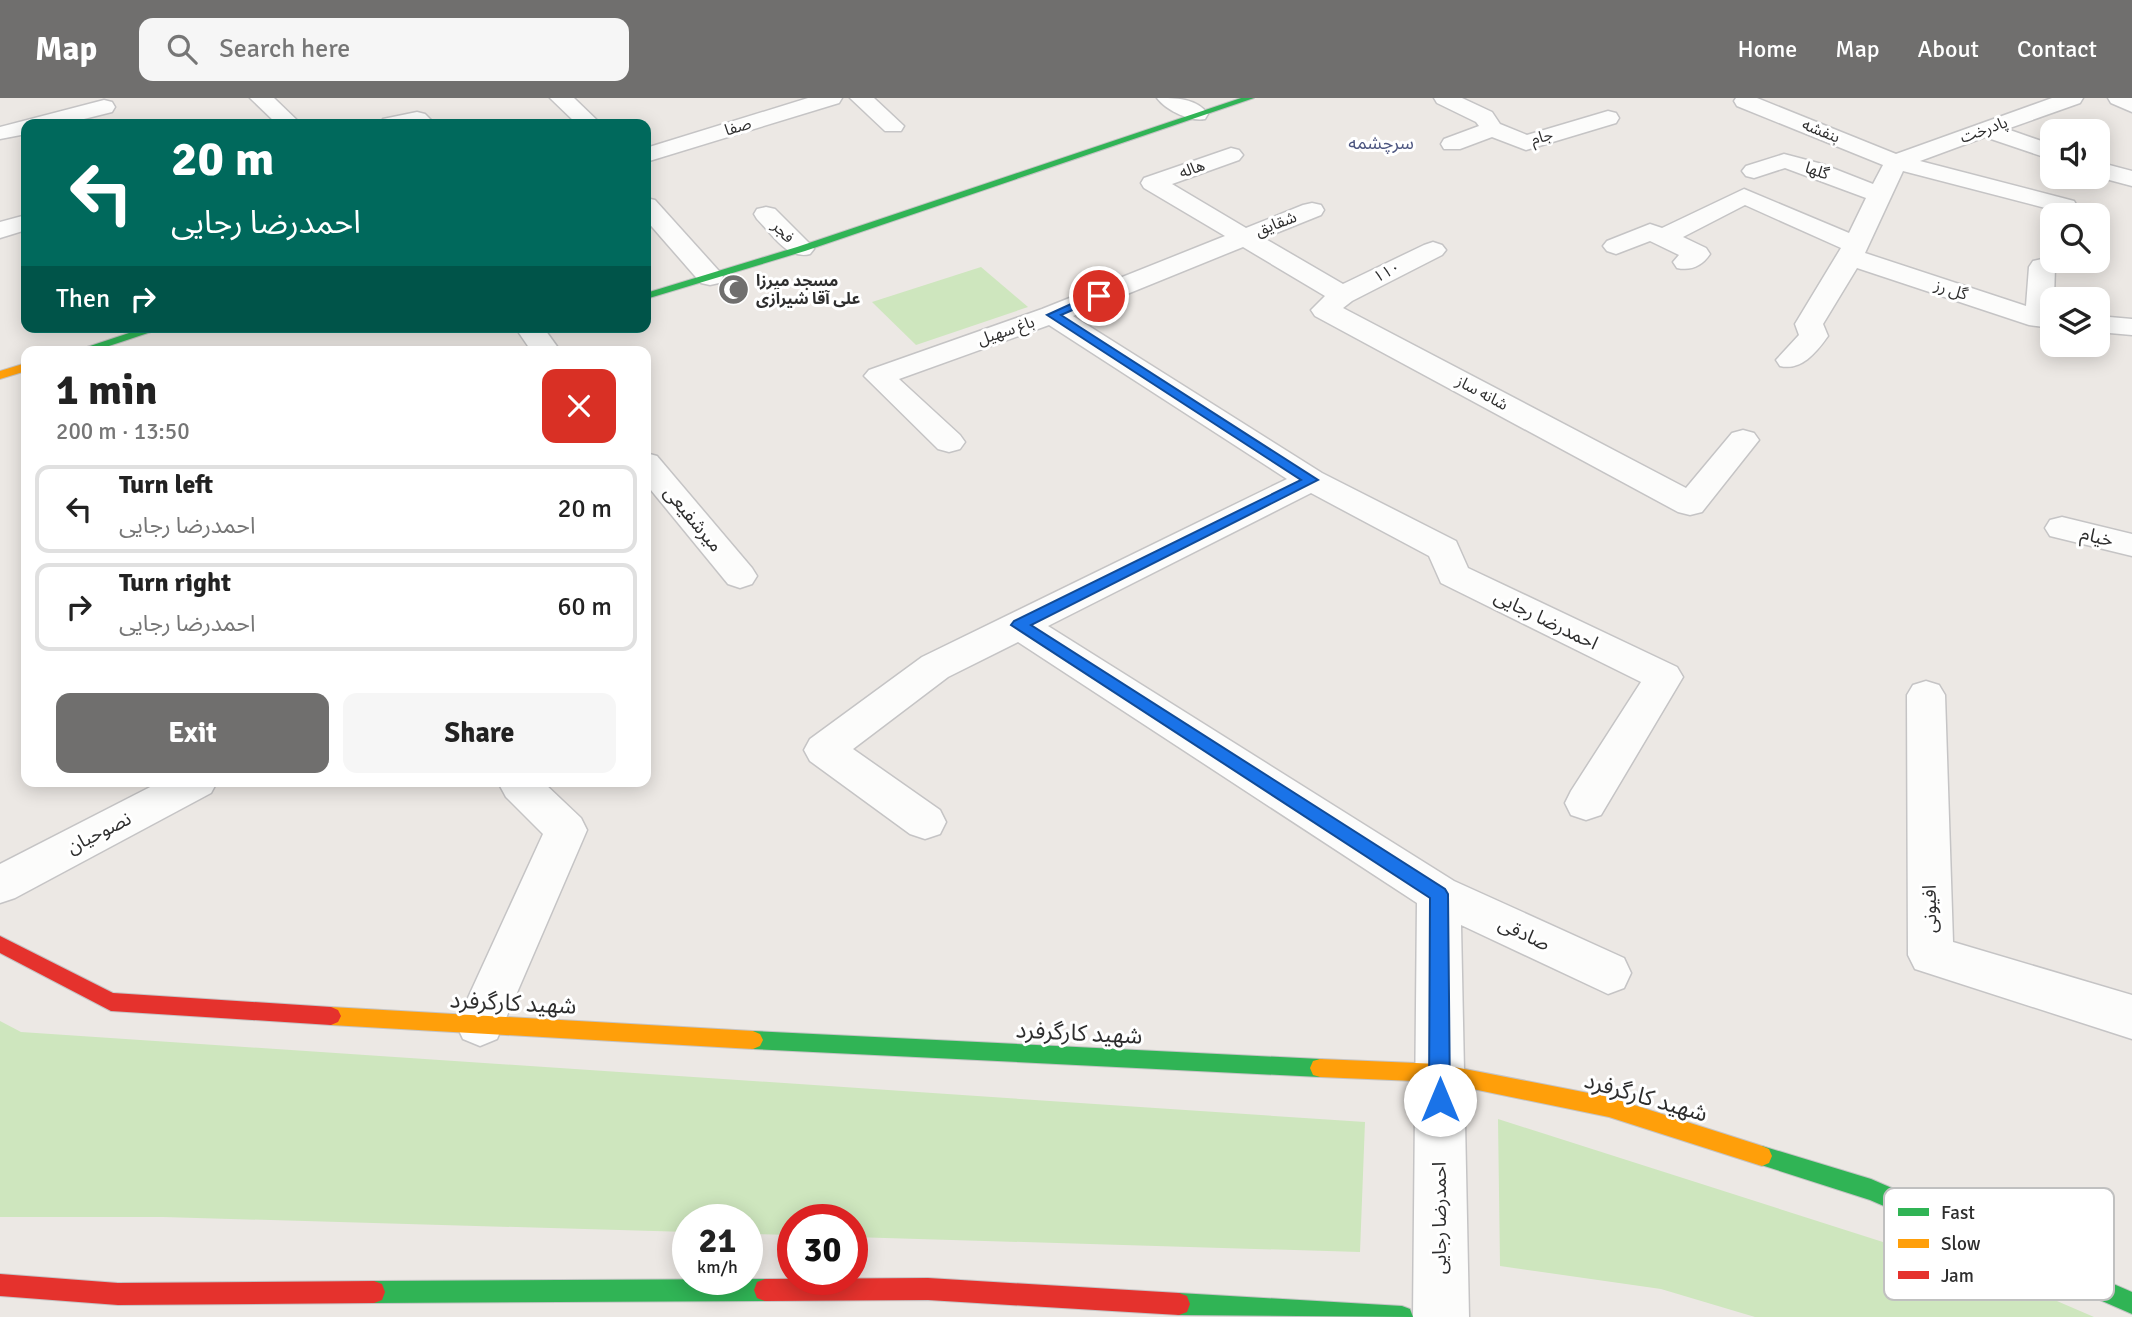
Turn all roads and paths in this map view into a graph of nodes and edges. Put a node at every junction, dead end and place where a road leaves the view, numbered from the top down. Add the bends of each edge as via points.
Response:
1 (48, 98) edge
2 (261, 98) edge
3 (561, 98) edge
4 (831, 98) edge
5 (861, 98) edge
6 (1168, 98) edge
7 (1250, 98) edge
8 (1445, 98) edge
9 (2072, 98) edge
10 (2119, 98) edge
11 (1745, 101) dead end
12 (2132, 105) edge
13 (1506, 106) dead end
14 (104, 107) dead end
15 (1197, 114) junction
16 (1608, 118) dead end
17 (69, 119) edge
18 (76, 119) edge
19 (284, 119) edge
20 (584, 119) edge
21 (1488, 123) junction
22 (893, 126) dead end
23 (1986, 130) junction
24 (1452, 144) dead end
25 (2040, 149) edge
26 (651, 153) edge
27 (1231, 155) dead end
28 (1896, 162) junction
29 (1754, 171) dead end
30 (2110, 173) edge
31 (2132, 179) edge
32 (1880, 195) junction
33 (2053, 203) edge
34 (1312, 210) dead end
35 (651, 211) edge
36 (766, 214) dead end
37 (21, 224) edge
38 (0, 230) edge
39 (1240, 237) junction
40 (1663, 237) junction
41 (1616, 246) dead end
42 (801, 249) junction
43 (1433, 250) dead end
44 (1853, 251) junction
45 (1686, 262) dead end
46 (710, 277) junction
47 (651, 295) edge
48 (1342, 295) junction
49 (1052, 315) junction
50 (2040, 317) edge
51 (2110, 325) edge
52 (2132, 327) edge
53 (148, 333) edge
54 (123, 345) edge
55 (1790, 360) dead end
56 (21, 369) edge
57 (0, 375) edge
58 (1743, 440) dead end
59 (949, 442) dead end
60 (651, 478) edge
61 (1311, 480) junction
62 (2062, 528) dead end
63 (2132, 545) edge
64 (740, 576) dead end
65 (1019, 625) junction
66 (1926, 695) dead end
67 (187, 787) edge
68 (521, 787) edge
69 (1586, 803) dead end
70 (925, 822) dead end
71 (0, 885) edge
72 (1439, 894) junction
73 (0, 944) edge
74 (1608, 973) dead end
75 (2132, 1017) edge
76 (480, 1024) junction
77 (1439, 1073) junction
78 (1884, 1197) edge
79 (0, 1285) edge
80 (2114, 1295) edge
81 (2132, 1303) edge
82 (1402, 1317) edge
83 (1441, 1317) edge

1 - 17 street
2 - 19 street
3 - 20 street
4 - 26 street, صفا
5 - 22 street
6 - 15 street
7 - 15 street
8 - 21 street, جام
9 - 23 street, پادرخت
10 - 12 street
11 - 28 street, بنفشه
13 - 21 street
14 - 18 street
15 - 42 street
16 - 21 street, جام via 1526,143
21 - 24 street
23 - 25 street
23 - 28 street, پادرخت
27 - 39 street, هاله via 1153,183
28 - 32 street
28 - 33 street, بنفشه
29 - 32 street, گلها via 1784,160
30 - 31 street
32 - 44 street
34 - 39 street, شقایق
35 - 46 street
36 - 42 street, فجر
37 - 38 street
39 - 48 street
39 - 49 street, باغ سهیل
40 - 41 street via 1650,232
40 - 44 street, گل رز via 1744,196
40 - 45 street via 1697,254
42 - 46 street
43 - 48 street, ۱۱۰
44 - 50 street, گل رز
44 - 55 street via 1809,324 1814,336
46 - 47 street
48 - 58 street, شانه ساز via 1325,310 1690,503
49 - 59 street, باغ سهیل via 879,376
49 - 61 street, احمدرضا رجایی
51 - 52 street
53 - 54 street
56 - 57 street
60 - 64 street, میرشفیعی
61 - 65 street
61 - 69 street, احمدرضا رجایی via 1444,549 1453,575 1664,677
62 - 63 street, خیام
65 - 70 street via 935,667 824,750
65 - 72 street
66 - 75 street, افیونی via 1931,955
67 - 71 street, نصوحیان
68 - 76 street via 566,830
72 - 74 street, صادقی
72 - 77 street, احمدرضا رجایی
73 - 76 street, شهید کارگرفرد via 111,1002
76 - 77 street, شهید کارگرفرد
77 - 78 street, شهید کارگرفرد via 1609,1107
77 - 83 street, احمدرضا رجایی
79 - 82 street via 118,1294 928,1289
80 - 81 street, شهید کارگرفرد

